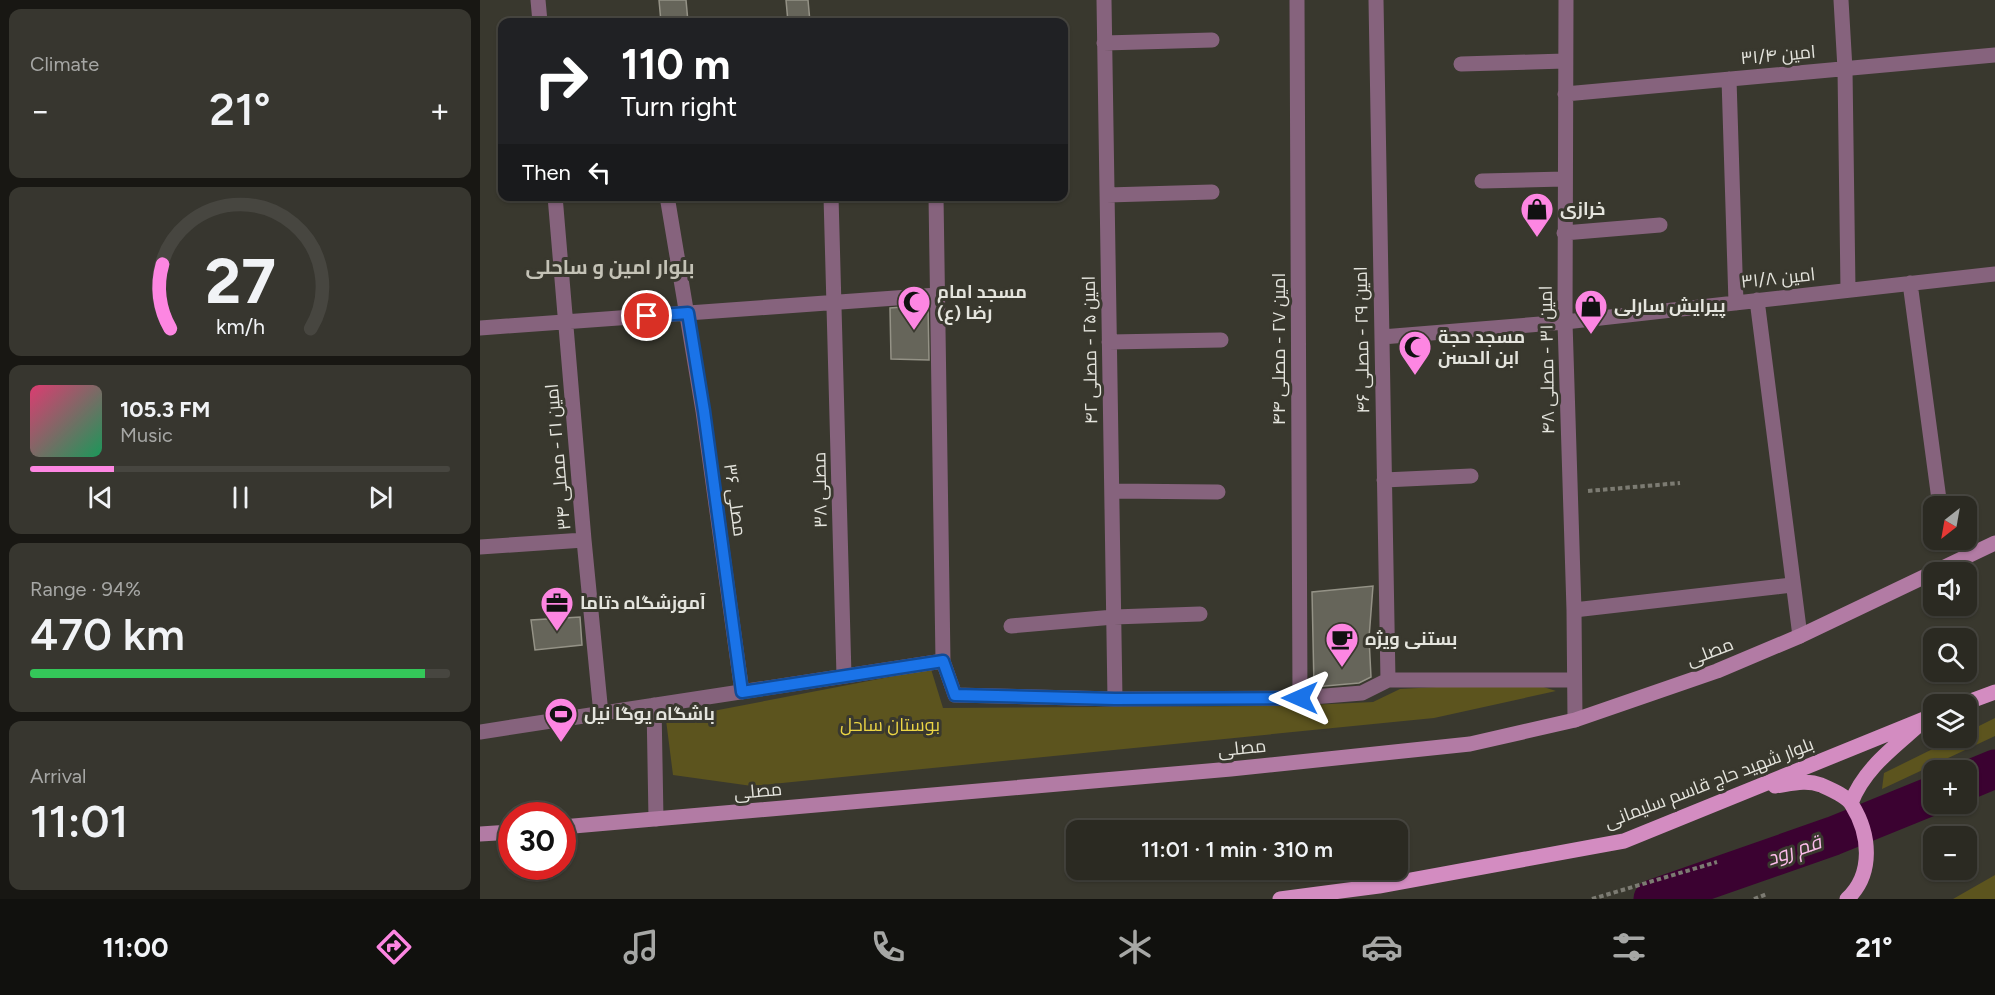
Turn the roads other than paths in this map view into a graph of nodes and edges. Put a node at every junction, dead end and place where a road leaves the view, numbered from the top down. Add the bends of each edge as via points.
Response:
1 (538, 0) edge
2 (1104, 0) edge
3 (1297, 0) edge
4 (1376, 0) edge
5 (1566, 0) edge
6 (1841, 0) edge
7 (540, 18) edge
8 (1212, 40) dead end
9 (1104, 43) junction
10 (1995, 55) edge
11 (1565, 62) junction
12 (1461, 64) dead end
13 (1845, 69) junction
14 (1729, 79) junction
15 (1565, 94) junction
16 (1564, 179) junction
17 (1482, 181) dead end
18 (1212, 192) dead end
19 (1107, 195) junction
20 (555, 201) edge
21 (668, 201) edge
22 (831, 201) edge
23 (936, 201) edge
24 (1660, 225) dead end
25 (1564, 233) junction
26 (1995, 274) edge
27 (1910, 283) junction
28 (1848, 290) junction
29 (937, 295) junction
30 (1757, 300) junction
31 (835, 302) junction
32 (1736, 303) junction
33 (688, 313) junction
34 (566, 322) junction
35 (1564, 322) junction
36 (480, 328) edge
37 (1382, 337) junction
38 (1221, 340) dead end
39 (1109, 342) junction
40 (1471, 476) dead end
41 (1384, 480) junction
42 (1112, 491) junction
43 (1218, 492) dead end
44 (1939, 496) edge
45 (584, 540) junction
46 (1995, 543) edge
47 (480, 547) edge
48 (1792, 585) junction
49 (1574, 610) junction
50 (1200, 614) dead end
51 (1114, 617) junction
52 (1011, 626) dead end
53 (1800, 636) junction
54 (943, 661) junction
55 (844, 676) junction
56 (1388, 680) junction
57 (1574, 680) junction
58 (742, 692) junction
59 (1995, 692) edge
60 (1300, 698) junction
61 (1115, 699) junction
62 (1977, 699) edge
63 (654, 705) junction
64 (602, 714) junction
65 (1923, 719) edge
66 (1575, 720) junction
67 (1923, 723) edge
68 (480, 732) edge
69 (1748, 790) junction
70 (1851, 803) junction
71 (656, 819) junction
72 (576, 826) edge
73 (498, 833) edge
74 (480, 834) edge
75 (1280, 899) edge
76 (1847, 899) edge

1 - 7 street
2 - 9 street, امین ۲۵ - مصلی ۴۲
3 - 60 street, امین ۲۷ - مصلی ۴۴
4 - 37 street, امین ۲۹ - مصلی ۴۶
5 - 11 street, امین ۳۱ - مصلی ۴۸
6 - 13 street
8 - 9 street
9 - 19 street, امین ۲۵ - مصلی ۴۲
10 - 13 street, امین ۳۱/۴
11 - 12 street
11 - 15 street, امین ۳۱ - مصلی ۴۸
13 - 14 street, امین ۳۱/۴
13 - 28 street
14 - 15 street, امین ۳۱/۴
14 - 32 street
15 - 16 street, امین ۳۱ - مصلی ۴۸
16 - 17 street
16 - 25 street, امین ۳۱ - مصلی ۴۸
18 - 19 street
19 - 39 street, امین ۲۵ - مصلی ۴۲
20 - 34 street, امین ۲۱ - مصلی ۳۴
21 - 33 street, مصلی ۳۶
22 - 31 street, مصلی ۳۸
23 - 29 street
24 - 25 street
25 - 35 street, امین ۳۱ - مصلی ۴۸
26 - 27 street, امین ۳۱/۸
27 - 28 street, امین ۳۱/۸
27 - 44 street
28 - 30 street, امین ۳۱/۸
29 - 31 street
29 - 54 street
30 - 32 street, امین ۳۱/۸
30 - 48 street
31 - 33 street
31 - 55 street, مصلی ۳۸
32 - 35 street, امین ۳۱/۸
33 - 34 street
33 - 58 street, مصلی ۳۶
34 - 36 street
34 - 45 street, امین ۲۱ - مصلی ۳۴
35 - 37 street, امین ۳۱/۸
35 - 49 street, امین ۳۱ - مصلی ۴۸
37 - 41 street, امین ۲۹ - مصلی ۴۶
38 - 39 street
39 - 42 street, امین ۲۵ - مصلی ۴۲
40 - 41 street
41 - 56 street, امین ۲۹ - مصلی ۴۶
42 - 43 street
42 - 51 street, امین ۲۵ - مصلی ۴۲
45 - 47 street
45 - 64 street, امین ۲۱ - مصلی ۳۴
46 - 53 main road, مصلی
48 - 49 street
48 - 53 street
49 - 57 street, امین ۳۱ - مصلی ۴۸
50 - 51 street
51 - 52 street
51 - 61 street, امین ۲۵ - مصلی ۴۲
53 - 66 main road, مصلی via 1717,671
54 - 55 street
54 - 61 street via 955,695
55 - 58 street
56 - 57 street
56 - 60 street via 1362,693
57 - 66 street, امین ۳۱ - مصلی ۴۸
58 - 63 street
59 - 62 main road
60 - 61 street
63 - 64 street
63 - 71 street
64 - 68 street
65 - 69 main road, بلوار شهید حاج قاسم سلیمانی
66 - 71 main road, مصلی via 1470,744
67 - 70 main road via 1877,761 1857,787
69 - 70 main road via 1801,782 1819,784
69 - 75 main road, بلوار شهید حاج قاسم سلیمانی via 1623,841 1379,886
70 - 76 main road via 1867,846 1867,866
71 - 72 main road, مصلی
73 - 74 main road

